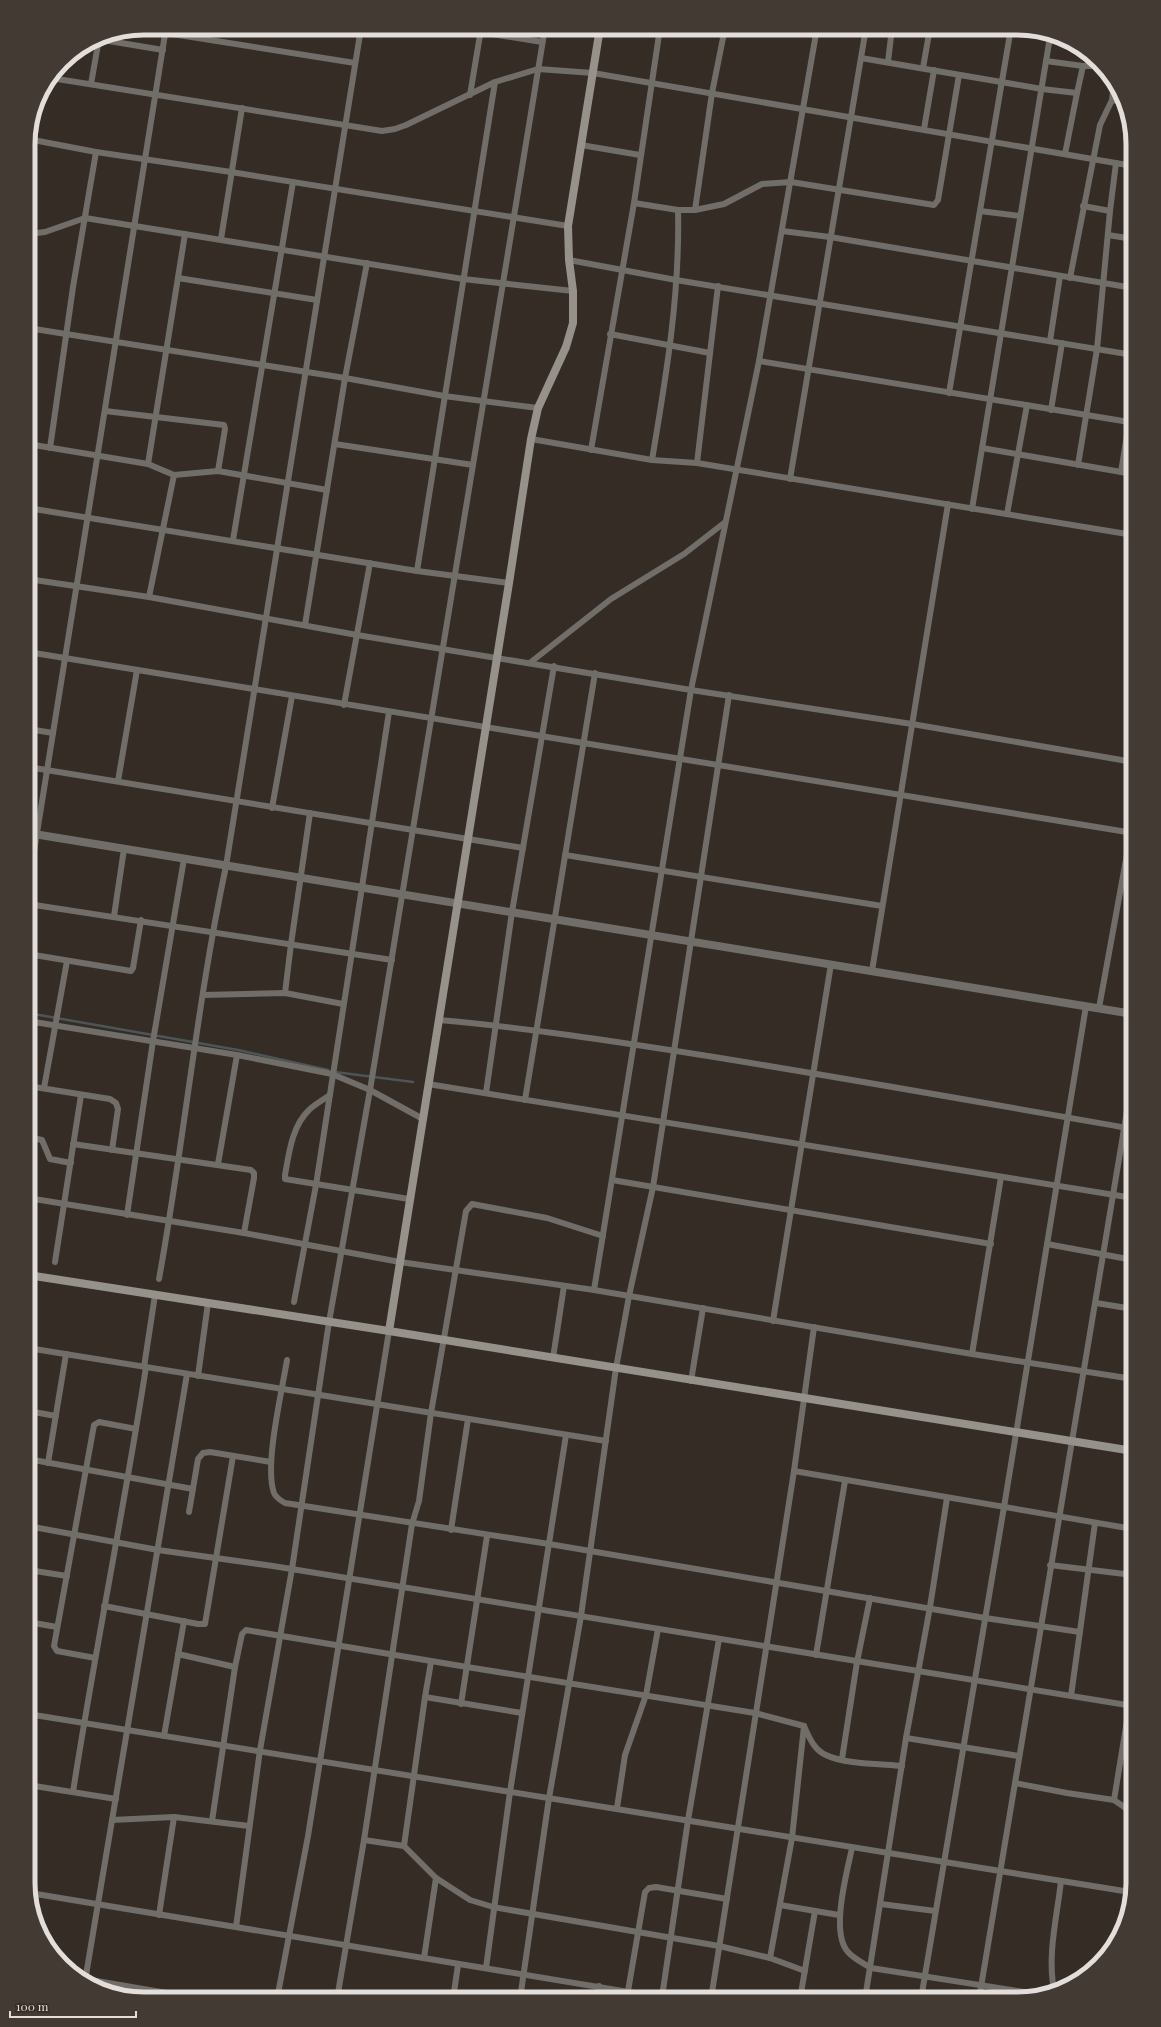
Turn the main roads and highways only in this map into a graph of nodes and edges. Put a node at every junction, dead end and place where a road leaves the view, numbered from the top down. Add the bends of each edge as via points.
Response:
1 (599, 35) edge
2 (35, 1276) edge
3 (389, 1331) junction
4 (1126, 1450) edge

1 - 3 main road via 568,226 569,260 574,291 573,324 566,347 538,408 531,439
2 - 3 main road
3 - 4 main road

